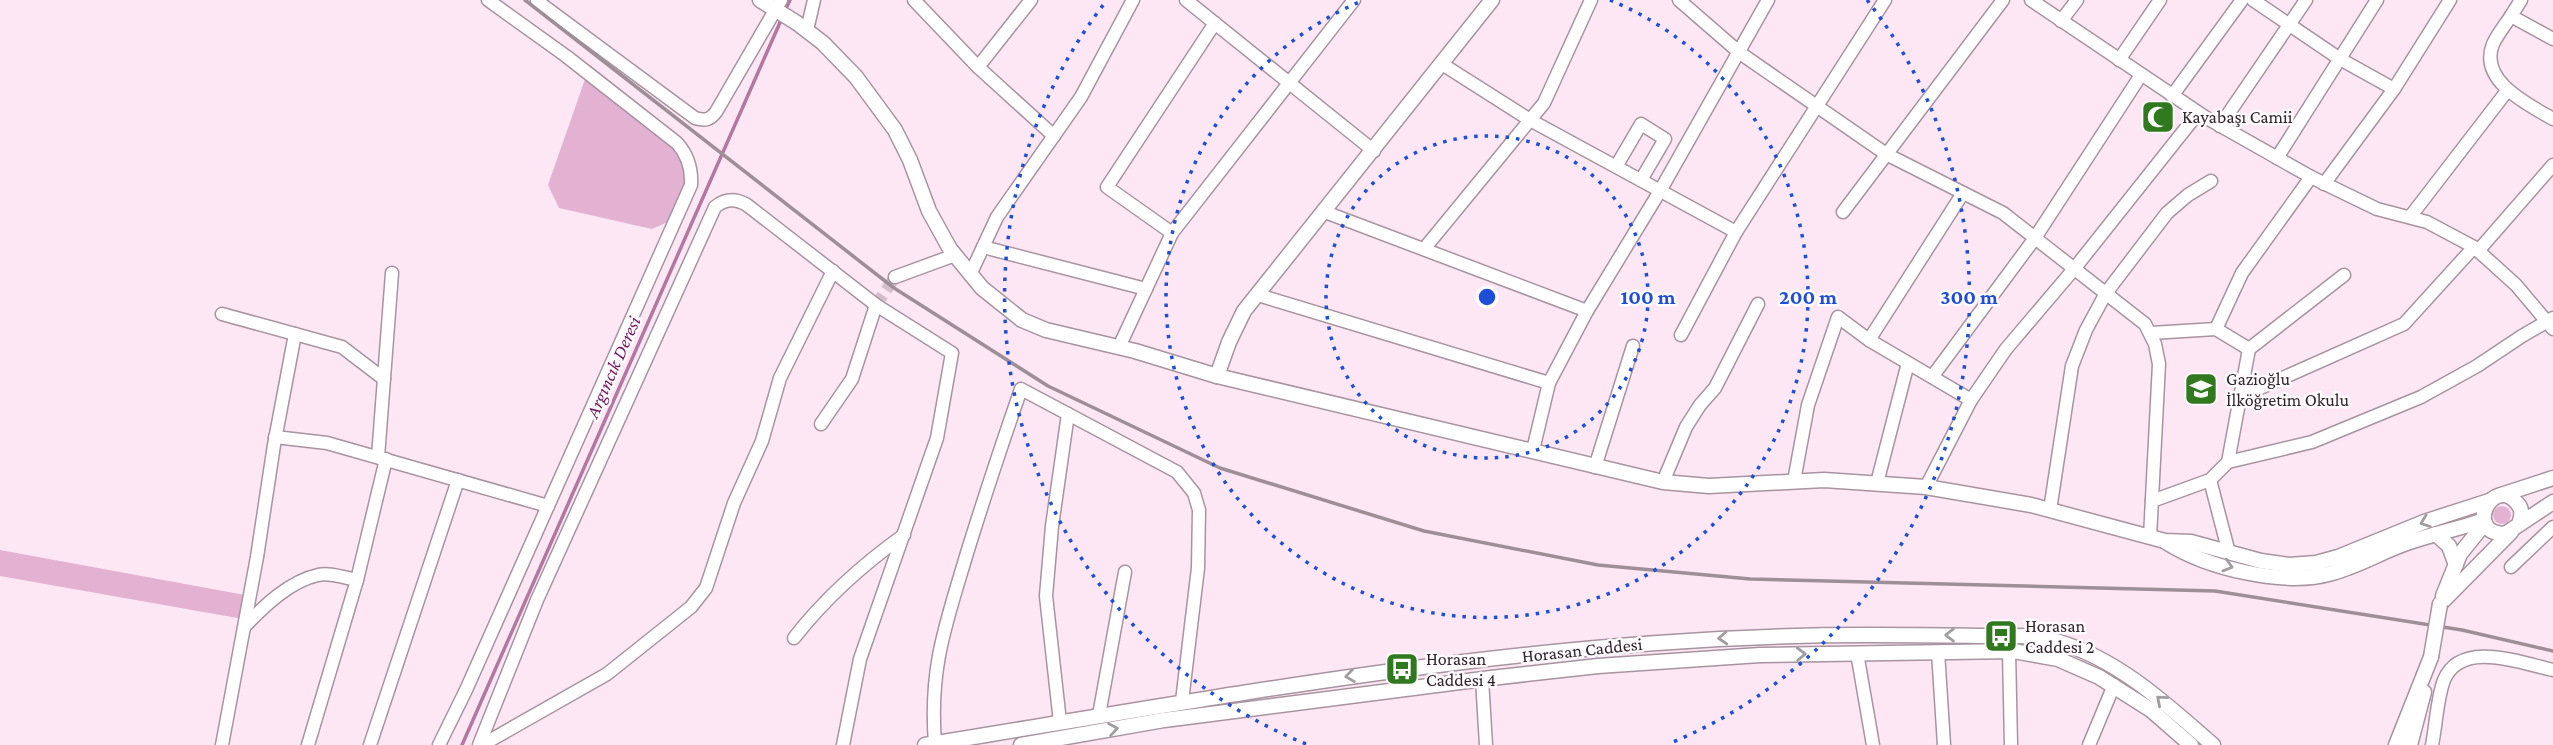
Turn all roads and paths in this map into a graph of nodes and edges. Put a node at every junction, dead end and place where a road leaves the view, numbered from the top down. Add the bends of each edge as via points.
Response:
1 (488, 0) edge
2 (760, 0) edge
3 (814, 0) edge
4 (914, 0) edge
5 (1031, 0) edge
6 (1133, 0) edge
7 (1186, 0) edge
8 (1354, 0) edge
9 (1492, 0) edge
10 (1591, 0) edge
11 (1679, 0) edge
12 (1768, 0) edge
13 (1885, 0) edge
14 (2003, 0) edge
15 (2031, 0) edge
16 (2077, 0) edge
17 (2160, 0) edge
18 (2242, 0) edge
19 (2253, 0) edge
20 (2306, 0) edge
21 (2377, 0) edge
22 (2450, 0) edge
23 (2521, 0) edge
24 (537, 1) edge
25 (779, 8) edge
26 (2511, 16) junction
27 (2061, 21) junction
28 (1215, 23) junction
29 (2290, 25) junction
30 (802, 27) junction
31 (2553, 39) edge
32 (1738, 52) junction
33 (2340, 59) junction
34 (2119, 60) junction
35 (1443, 64) junction
36 (978, 67) junction
37 (2141, 75) junction
38 (1289, 83) junction
39 (2394, 89) junction
40 (2507, 91) junction
41 (2172, 96) junction
42 (1816, 105) junction
43 (2198, 113) junction
44 (2553, 119) edge
45 (1530, 120) junction
46 (2220, 126) junction
47 (1054, 136) junction
48 (1374, 151) junction
49 (1886, 154) junction
50 (2277, 158) junction
51 (2553, 165) edge
52 (1617, 166) junction
53 (2311, 177) junction
54 (1641, 180) junction
55 (2211, 181) dead end
56 (2324, 184) junction
57 (1660, 191) junction
58 (1963, 193) junction
59 (1325, 212) junction
60 (1843, 212) dead end
61 (2410, 217) junction
62 (1736, 232) junction
63 (1172, 233) junction
64 (2035, 238) junction
65 (983, 247) junction
66 (1424, 249) junction
67 (2476, 249) junction
68 (955, 255) junction
69 (2074, 269) junction
70 (833, 271) junction
71 (392, 274) dead end
72 (970, 275) junction
73 (2344, 275) dead end
74 (895, 277) tunnel mouth
75 (1146, 289) junction
76 (2106, 293) junction
77 (1258, 295) junction
78 (1758, 304) dead end
79 (876, 305) junction
80 (1587, 311) junction
81 (222, 314) dead end
82 (2550, 323) edge
83 (2216, 330) junction
84 (2151, 333) junction
85 (295, 334) junction
86 (1681, 335) dead end
87 (1869, 340) junction
88 (1633, 346) dead end
89 (1119, 347) junction
90 (2249, 349) junction
91 (1908, 363) junction
92 (1217, 376) junction
93 (1932, 377) junction
94 (384, 379) junction
95 (1549, 383) junction
96 (2240, 397) junction
97 (1971, 400) junction
98 (1068, 414) junction
99 (821, 424) dead end
100 (275, 437) junction
101 (1533, 450) junction
102 (382, 458) junction
103 (2228, 462) junction
104 (1595, 467) junction
105 (2553, 478) edge
106 (458, 480) junction
107 (2210, 480) junction
108 (1794, 481) junction
109 (1663, 482) junction
110 (1877, 483) junction
111 (1926, 487) junction
112 (2495, 498) junction
113 (2152, 501) junction
114 (2553, 502) edge
115 (548, 506) junction
116 (2050, 510) junction
117 (2485, 521) junction
118 (2515, 528) junction
119 (2552, 528) edge
120 (904, 534) junction
121 (2437, 534) junction
122 (2150, 537) junction
123 (2165, 541) junction
124 (2229, 553) junction
125 (2456, 565) junction
126 (2511, 567) dead end
127 (1125, 572) dead end
128 (356, 580) junction
129 (2440, 604) junction
130 (244, 628) junction
131 (794, 638) dead end
132 (2009, 651) junction
133 (1938, 652) junction
134 (1857, 653) junction
135 (2431, 657) junction
136 (2553, 670) edge
137 (1482, 679) junction
138 (2114, 685) junction
139 (1182, 701) junction
140 (1099, 715) junction
141 (1060, 722) junction
142 (930, 744) edge
143 (222, 745) edge
144 (308, 745) edge
145 (370, 745) edge
146 (439, 745) edge
147 (480, 745) edge
148 (844, 745) edge
149 (1021, 745) edge
150 (1486, 745) edge
151 (1873, 745) edge
152 (1944, 745) edge
153 (2011, 745) edge
154 (2090, 745) edge
155 (2192, 745) edge
156 (2213, 745) edge
157 (2396, 745) edge
158 (2410, 745) edge
159 (2432, 745) edge

1 - 115 street via 677,143 691,169 691,185
2 - 25 street
3 - 30 street
4 - 36 street
5 - 36 street
6 - 47 street via 1081,97
7 - 28 street
8 - 38 street
9 - 35 street
10 - 45 street via 1544,103
11 - 32 street
12 - 32 street
13 - 42 street
14 - 49 street
15 - 27 street
16 - 27 street
17 - 34 street
18 - 41 street
19 - 29 street
20 - 29 street
21 - 33 street
22 - 39 street
23 - 26 street
24 - 25 street via 704,121 716,112
25 - 30 street
26 - 31 street
26 - 40 street via 2492,46 2497,75
27 - 34 street
28 - 38 street
28 - 63 street via 1107,187
29 - 33 street
29 - 46 street
30 - 68 street via 846,65 886,116 910,160 929,211
32 - 42 street
32 - 57 street
33 - 39 street
33 - 50 street
34 - 37 street
35 - 45 street
35 - 48 street
36 - 47 street
37 - 41 street
37 - 64 street
38 - 48 street
38 - 63 street
39 - 56 street
40 - 44 street
40 - 61 street
41 - 43 street
42 - 49 street
42 - 62 street
43 - 46 street
43 - 69 street
45 - 52 street
45 - 66 street
46 - 50 street
47 - 65 street via 997,217
48 - 59 street
49 - 58 street
49 - 60 street
50 - 53 street
51 - 67 street
52 - 54 street
52 - 54 street via 1641,124 1665,139
53 - 56 street
53 - 83 street via 2242,273
54 - 57 street
55 - 76 street via 2167,213
56 - 61 street via 2377,209
57 - 62 street
57 - 80 street
58 - 64 street via 2003,213
58 - 87 street
59 - 66 street
59 - 77 street
61 - 67 street via 2443,229
62 - 86 street
63 - 75 street
64 - 69 street
64 - 93 street
65 - 72 street
65 - 75 street
66 - 80 street
67 - 82 street
67 - 96 street via 2404,324
68 - 72 street
68 - 74 street
69 - 76 street
69 - 97 street via 2006,349
70 - 79 street
70 - 147 street via 780,378 762,441 701,596 607,674
70 - 147 street via 742,202 728,200 715,207 537,600
71 - 94 street
72 - 89 street via 1001,305 1034,325
73 - 90 street
75 - 89 street
76 - 84 street
76 - 116 street via 2072,366
77 - 92 street via 1236,327
77 - 95 street
78 - 109 street via 1715,388 1685,427
79 - 99 street via 852,379
79 - 120 street via 951,352 937,438
80 - 95 street
81 - 85 street
82 - 103 street via 2403,405 2312,442
83 - 84 street
83 - 90 street
84 - 113 street via 2159,363
85 - 94 street via 342,347
85 - 100 street
87 - 91 street
87 - 108 street via 1838,317 1808,405
88 - 104 street
89 - 92 street
90 - 96 street
91 - 93 street
91 - 110 street
92 - 101 street
93 - 97 street
94 - 102 street
95 - 101 street
96 - 103 street
97 - 111 street
98 - 139 street via 1177,472 1194,493 1199,510 1198,568
98 - 141 street via 1046,596
98 - 142 street via 1021,389 942,637
100 - 102 street via 327,443
100 - 130 street
101 - 104 street
102 - 106 street
102 - 128 street
103 - 107 street
104 - 109 street
105 - 112 street
106 - 115 street
106 - 145 street
107 - 113 street
107 - 124 street
108 - 109 street via 1709,486
108 - 110 street
110 - 111 street
111 - 116 street
112 - 117 street via 2484,511
112 - 118 street via 2506,496 2516,502 2521,512
112 -> 124 street via 2316,563 2279,564
113 - 122 street
114 - 118 street
115 - 146 street
116 - 122 street
117 - 118 street via 2499,534
117 - 121 street
117 - 125 street
118 - 129 street
119 - 126 street
120 - 131 street via 862,566
120 - 148 street via 860,659
123 -> 121 street via 2185,554 2232,568 2296,579 2335,573
121 - 125 street via 2449,546
122 - 123 street
123 - 124 street via 2191,542
125 - 129 street
127 - 140 street
128 - 130 street via 320,574 309,578 278,596
128 - 144 street
129 - 135 street, bridge
130 - 143 street
132 - 133 street, Horasan Caddesi
132 - 138 street, Horasan Caddesi via 2058,659
132 - 153 street
133 - 134 street, Horasan Caddesi
133 - 152 street
137 -> 134 street, Horasan Caddesi via 1665,661
134 - 151 street
135 - 157 street
135 - 158 street
136 - 159 street via 2483,655 2459,663 2443,682
149 -> 137 street, Horasan Caddesi via 1164,720
137 - 150 street
138 - 154 street
138 - 155 street, Horasan Caddesi
139 - 140 street, Horasan Caddesi
156 -> 139 street, Horasan Caddesi via 2151,691 2121,672 2067,645 2025,636 1794,636 1623,645 1402,669
140 - 141 street, Horasan Caddesi
141 - 142 street, Horasan Caddesi

